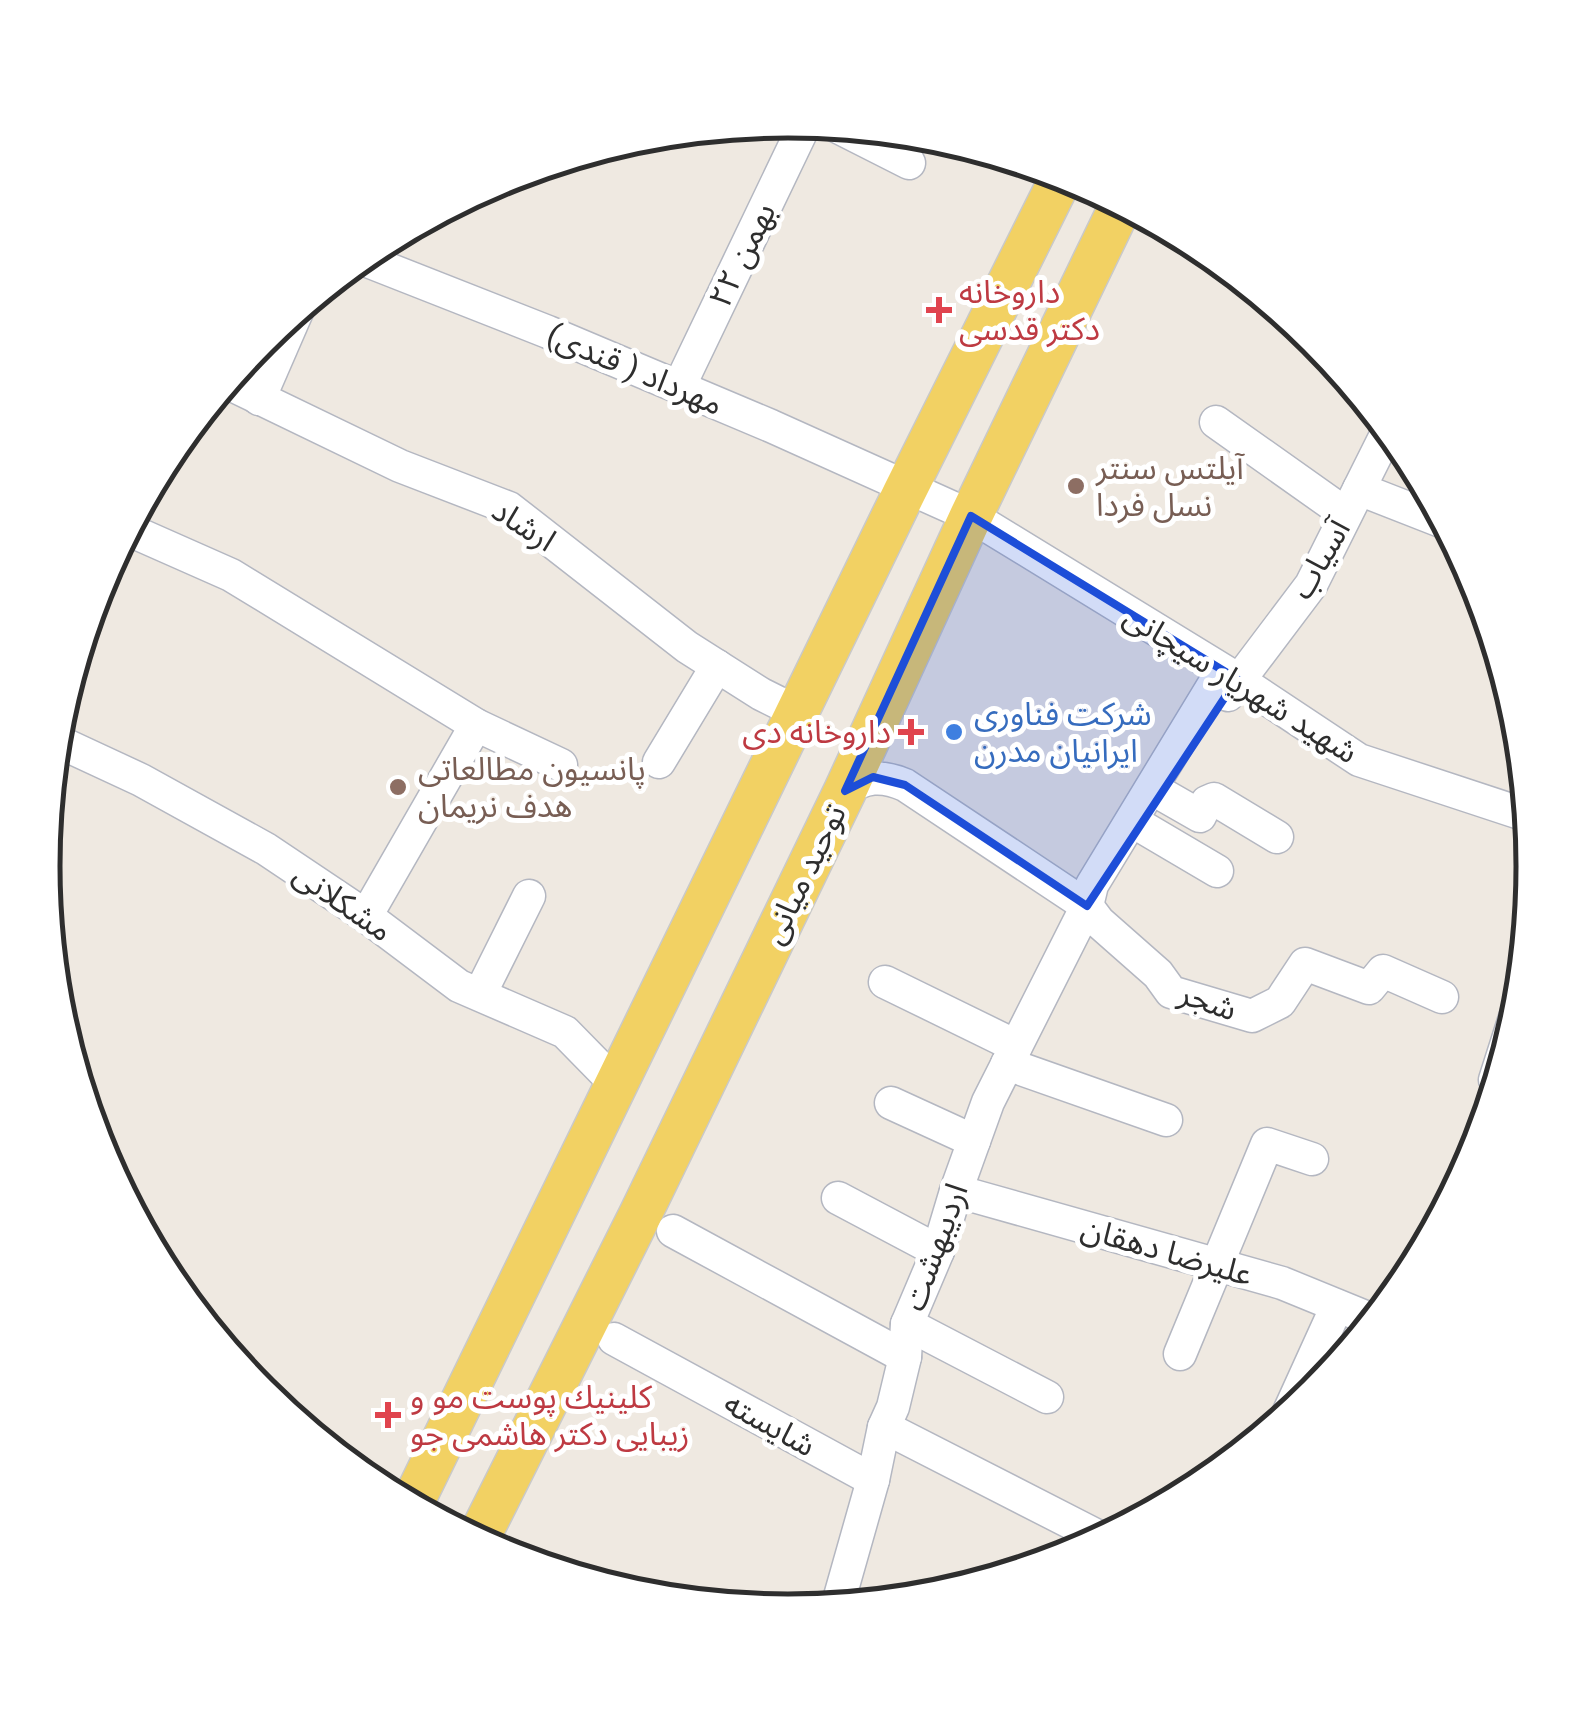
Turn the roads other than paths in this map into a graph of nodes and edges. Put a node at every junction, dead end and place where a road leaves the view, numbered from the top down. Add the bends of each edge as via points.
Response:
1 (798, 138) edge
2 (870, 143) edge
3 (910, 163) dead end
4 (1056, 189) edge
5 (1116, 216) edge
6 (378, 265) edge
7 (285, 340) edge
8 (679, 387) junction
9 (239, 389) edge
10 (259, 399) junction
11 (1216, 422) dead end
12 (1381, 445) edge
13 (908, 487) junction
14 (1352, 502) junction
15 (970, 516) junction
16 (1428, 520) edge
17 (140, 534) edge
18 (718, 666) junction
19 (1230, 675) junction
20 (798, 712) junction
21 (476, 725) junction
22 (70, 747) edge
23 (658, 762) dead end
24 (561, 765) dead end
25 (845, 791) junction
26 (1164, 796) junction
27 (1513, 811) edge
28 (1144, 828) junction
29 (1278, 837) dead end
30 (1217, 871) dead end
31 (529, 896) dead end
32 (1087, 906) junction
33 (366, 916) junction
34 (885, 982) dead end
35 (480, 994) junction
36 (1442, 997) dead end
37 (1011, 1055) junction
38 (616, 1084) junction
39 (891, 1104) dead end
40 (1166, 1120) dead end
41 (974, 1141) junction
42 (1312, 1158) dead end
43 (956, 1191) junction
44 (838, 1198) dead end
45 (673, 1231) dead end
46 (938, 1250) junction
47 (1219, 1266) junction
48 (1338, 1306) junction
49 (1361, 1315) edge
50 (614, 1339) dead end
51 (906, 1340) junction
52 (1180, 1354) dead end
53 (1303, 1380) edge
54 (1048, 1398) dead end
55 (884, 1427) junction
56 (873, 1480) junction
57 (418, 1492) edge
58 (485, 1528) edge
59 (1086, 1530) edge
60 (841, 1592) edge

1 - 8 street, ۲۲ بهمن
2 - 3 street
4 - 13 main road
5 - 15 main road, توحید میانی
6 - 8 street, مهرداد ( قندی)
7 - 10 street
8 - 13 street, مهرداد ( قندی)
9 - 10 street, ارشاد
10 - 18 street, ارشاد via 400,466 509,508
11 - 14 street
12 - 14 street, آسیاب
13 - 15 street, مهرداد ( قندی)
13 - 20 main road
14 - 16 street
14 - 19 street, آسیاب via 1311,585
15 - 19 street, شهید شهریار سیچانی
15 - 25 main road, توحید میانی
17 - 21 street via 231,575
18 - 20 street, ارشاد
18 - 23 street
19 - 26 street, اردیبهشت
19 - 27 street, شهید شهریار سیچانی via 1359,760
19 - 32 street, اردیبهشت via 1092,885
20 - 38 main road
21 - 24 street
21 - 33 street
22 - 33 street, مشکلانی via 266,849
25 - 32 street via 873,778 904,784
25 - 58 main road, توحید میانی
26 - 28 street, اردیبهشت
26 - 29 street via 1200,816 1214,798
28 - 30 street
28 - 32 street, اردیبهشت via 1104,893
31 - 35 street
32 - 36 street, شجر via 1174,994 1249,1016 1280,1002 1305,964 1369,988 1383,971
32 - 37 street, اردیبهشت
33 - 35 street, مشکلانی via 459,986
34 - 37 street
35 - 38 street, مشکلانی via 565,1032
37 - 40 street
37 - 41 street, اردیبهشت
38 - 57 main road
39 - 41 street
41 - 43 street, اردیبهشت
42 - 47 street via 1267,1144
43 - 46 street, اردیبهشت
43 - 47 street, علیرضا دهقان
44 - 46 street
45 - 51 street
46 - 51 street, اردیبهشت
47 - 48 street, علیرضا دهقان
47 - 52 street
48 - 49 street, علیرضا دهقان
48 - 53 street
50 - 56 street, شایسته
51 - 54 street
51 - 55 street, اردیبهشت
55 - 56 street, اردیبهشت
55 - 59 street
56 - 60 street, اردیبهشت

